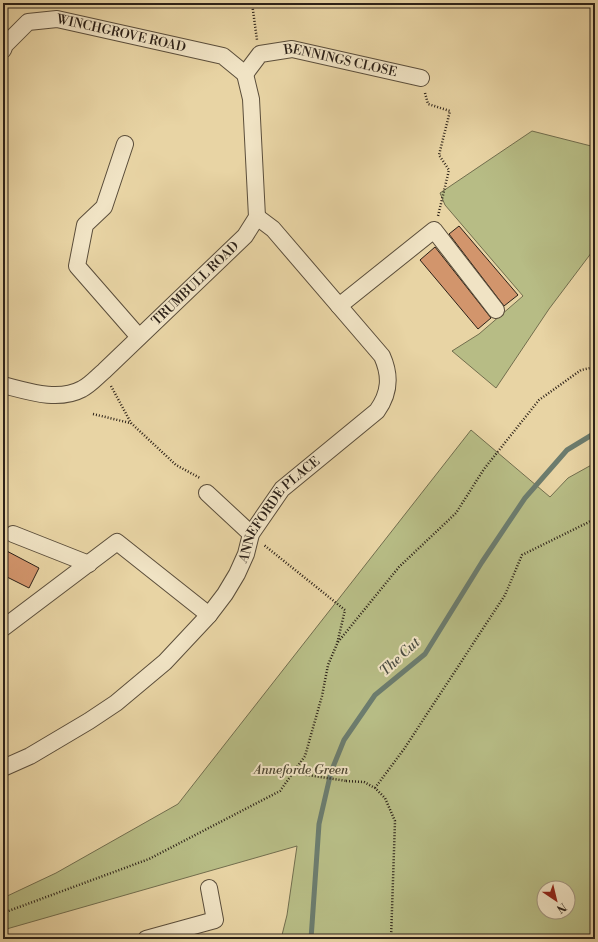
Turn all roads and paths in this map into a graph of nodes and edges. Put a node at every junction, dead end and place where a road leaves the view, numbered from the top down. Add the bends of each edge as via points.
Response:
1 (252, 3) edge
2 (3, 50) edge
3 (260, 54) junction
4 (245, 74) junction
5 (421, 78) joint
6 (125, 144) dead end
7 (257, 217) junction
8 (434, 230) junction
9 (339, 306) junction
10 (496, 310) dead end
11 (139, 337) junction
12 (595, 367) edge
13 (104, 371) junction
14 (3, 385) edge
15 (93, 414) dead end
16 (131, 423) junction
17 (207, 493) joint
18 (595, 519) edge
19 (13, 534) dead end
20 (250, 534) junction
21 (88, 564) junction
22 (209, 615) junction
23 (3, 628) edge
24 (337, 644) junction
25 (3, 768) edge
26 (294, 773) junction
27 (346, 781) dead end
28 (352, 782) junction
29 (375, 788) junction
30 (209, 888) dead end
31 (3, 913) edge
32 (146, 939) edge
33 (391, 939) edge

1 - 3 path
2 - 4 street, WINCHGROVE ROAD via 28,22 57,19 223,56
3 - 4 street
3 - 5 street, BENNINGS CLOSE via 292,49
4 - 7 street via 251,99
5 - 8 path via 428,104 450,111 439,155 449,170
6 - 11 street via 104,207 85,225 77,266
7 - 9 street, ANNEFORDE PLACE via 273,229
7 - 11 street, TRUMBULL ROAD via 245,236
8 - 9 street
8 - 10 street
9 - 20 street, ANNEFORDE PLACE via 382,356 388,374 387,394 377,411 282,489
11 - 13 street, TRUMBULL ROAD
12 - 24 path via 581,370 538,400 484,469 456,513 398,567
13 - 14 street, TRUMBULL ROAD via 81,389 58,395
13 - 16 path
15 - 16 path
16 - 17 path via 176,465 206,481
17 - 20 street
18 - 29 path via 522,555 505,595 408,743
19 - 21 street
20 - 22 street, ANNEFORDE PLACE via 246,554 237,574
20 - 24 path via 345,610
21 - 22 street via 117,542
21 - 23 street
22 - 25 street, ANNEFORDE PLACE via 165,662 116,703 60,739
24 - 26 path via 328,665 305,756
26 - 28 path
26 - 31 path via 280,791 149,859
27 - 28 path
28 - 29 path via 364,782
29 - 33 path via 385,798 395,821
30 - 32 street via 215,920

